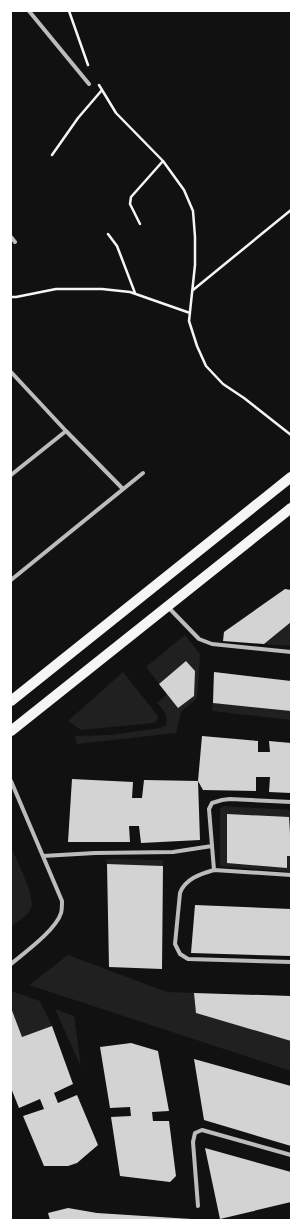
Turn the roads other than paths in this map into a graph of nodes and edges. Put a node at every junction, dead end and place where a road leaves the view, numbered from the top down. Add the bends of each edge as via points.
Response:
1 (28, 11) edge
2 (89, 84) dead end
3 (11, 237) edge
4 (15, 242) dead end
5 (11, 372) edge
6 (66, 431) junction
7 (143, 473) dead end
8 (11, 475) edge
9 (291, 477) edge
10 (123, 489) junction
11 (291, 508) edge
12 (11, 580) edge
13 (168, 607) junction
14 (291, 652) edge
15 (11, 701) edge
16 (11, 730) edge
17 (11, 781) edge
18 (291, 802) edge
19 (212, 846) junction
20 (43, 856) junction
21 (214, 870) junction
22 (291, 875) edge
23 (291, 962) edge
24 (11, 964) edge
25 (291, 1155) edge
26 (198, 1206) dead end

1 - 2 street
3 - 4 street
5 - 6 street
6 - 8 street
6 - 10 street
7 - 10 street
9 - 15 main road
10 - 12 street
11 - 13 main road
13 - 14 street via 199,639 212,644
13 - 16 main road
17 - 20 street
18 - 19 street via 230,799 212,803 209,809
19 - 20 street via 173,852
19 - 21 street
20 - 24 street via 62,901 61,913 36,943
21 - 22 street
21 - 23 street via 183,885 175,944 180,954 188,959
25 - 26 street via 202,1130 194,1133

